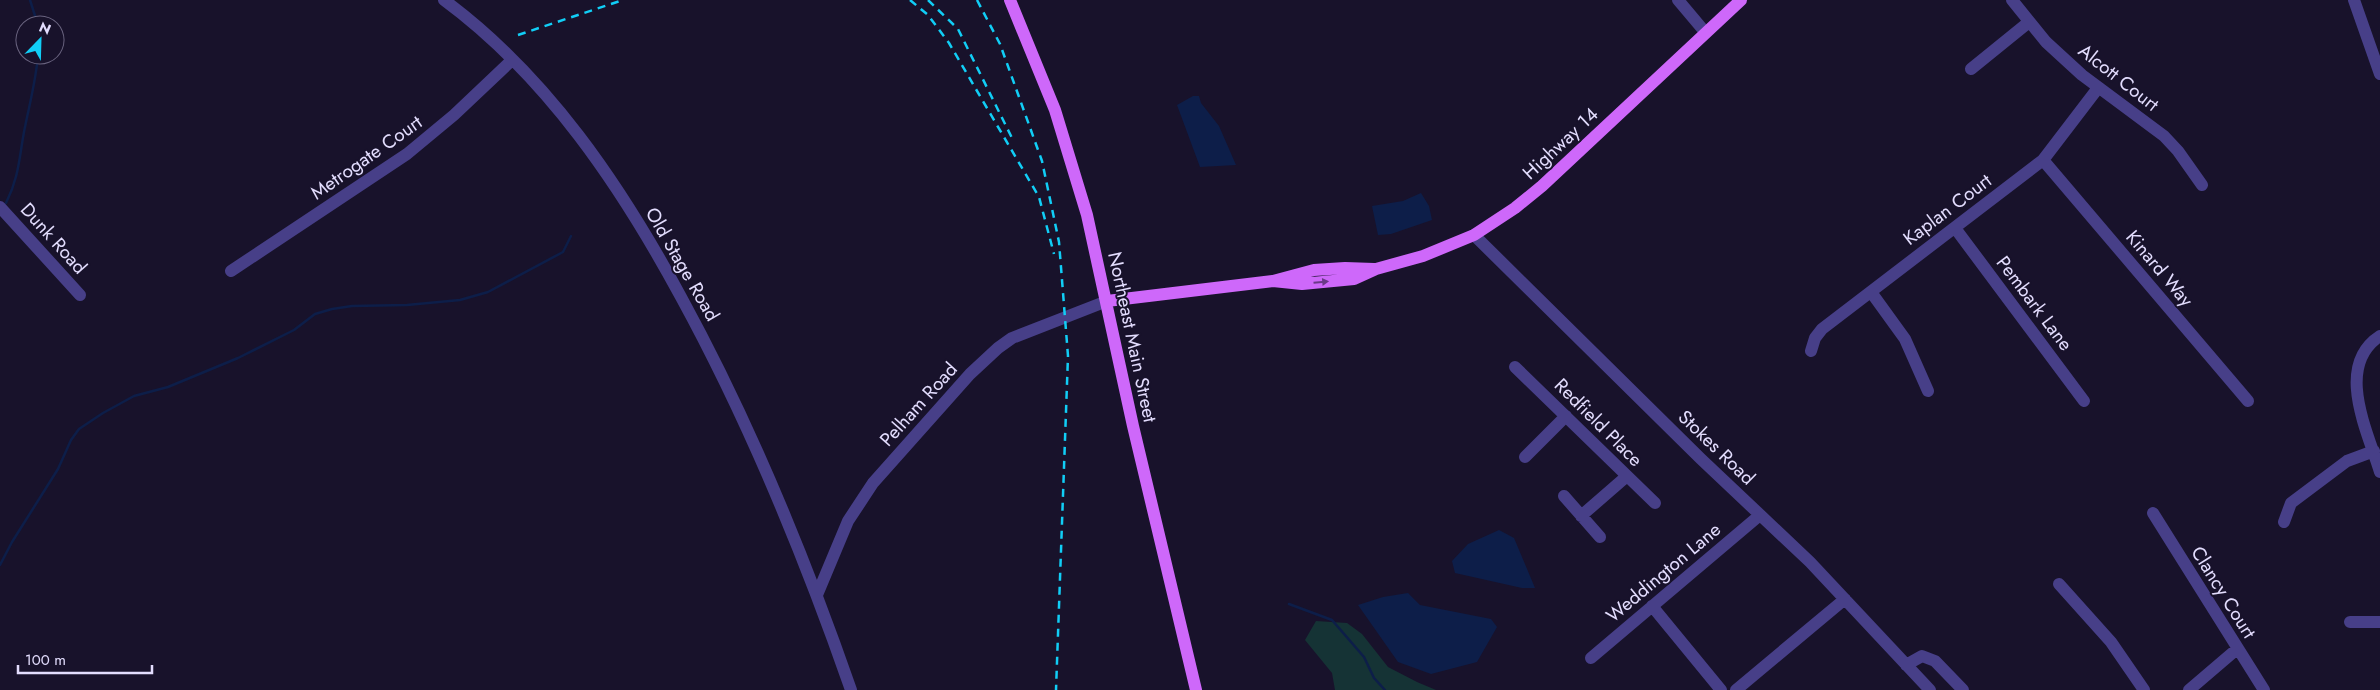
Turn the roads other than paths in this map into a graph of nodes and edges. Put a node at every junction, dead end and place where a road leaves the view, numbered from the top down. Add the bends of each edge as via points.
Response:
1 (444, 0) edge
2 (1010, 0) edge
3 (1678, 0) edge
4 (1741, 0) edge
5 (2012, 0) edge
6 (2354, 0) edge
7 (2029, 22) junction
8 (1705, 32) junction
9 (512, 60) junction
10 (1971, 69) dead end
11 (2380, 74) edge
12 (2098, 88) junction
13 (2043, 160) junction
14 (2202, 185) dead end
15 (0, 207) edge
16 (1955, 228) junction
17 (1474, 235) junction
18 (231, 271) dead end
19 (1871, 292) junction
20 (80, 295) dead end
21 (1107, 301) junction
22 (2380, 336) edge
23 (1811, 351) dead end
24 (1516, 367) dead end
25 (1928, 391) dead end
26 (2084, 401) dead end
27 (2248, 401) dead end
28 (1566, 416) junction
29 (2374, 451) junction
30 (1526, 457) dead end
31 (2380, 472) edge
32 (1627, 476) junction
33 (1564, 496) dead end
34 (1655, 503) dead end
35 (2152, 513) dead end
36 (1760, 515) junction
37 (1581, 516) junction
38 (2284, 522) dead end
39 (1600, 537) dead end
40 (2059, 584) dead end
41 (817, 595) junction
42 (1845, 599) junction
43 (1652, 606) junction
44 (2350, 622) dead end
45 (2380, 622) edge
46 (2238, 650) junction
47 (1591, 658) dead end
48 (1906, 664) junction
49 (851, 690) edge
50 (1196, 690) edge
51 (1720, 690) edge
52 (1736, 690) edge
53 (1929, 690) edge
54 (1962, 690) edge
55 (2144, 690) edge
56 (2189, 690) edge
57 (2264, 690) edge

1 - 9 street, Old Stage Road
2 - 21 main road, Northeast Main Street via 1046,86 1070,155
3 - 8 street
4 - 8 main road, Highway 14
5 - 7 street, Alcott Court
6 - 11 street
7 - 10 street
7 - 12 street, Alcott Court via 2046,42
8 - 17 main road, Highway 14 via 1536,191
9 - 18 street, Metrogate Court via 407,154
9 - 41 street, Old Stage Road via 603,168 671,278 736,403
12 - 13 street, Kaplan Court
12 - 14 street, Alcott Court via 2164,136
13 - 16 street, Kaplan Court
13 - 27 street, Kinard Way
15 - 20 street, Dunk Road
16 - 19 street, Kaplan Court
16 - 26 street, Pembark Lane
17 - 21 main road, Highway 14 via 1354,279 1302,284 1273,281
17 - 36 street, Stokes Road
19 - 23 street, Kaplan Court via 1822,329
19 - 25 street via 1904,339
21 - 41 street, Pelham Road via 1012,338 970,374 873,483 848,521
21 - 50 main road, Northeast Main Street via 1133,426
22 - 29 street via 2362,356 2356,375 2358,403
24 - 28 street, Redfield Place
28 - 30 street
28 - 32 street, Redfield Place
29 - 31 street
29 - 38 street via 2347,461 2291,503
32 - 34 street, Redfield Place
32 - 37 street
33 - 37 street
35 - 46 street, Clancy Court
36 - 42 street, Stokes Road
36 - 43 street, Weddington Lane
37 - 39 street
40 - 55 street via 2111,642
41 - 49 street, Old Stage Road
42 - 48 street, Stokes Road
42 - 52 street
43 - 47 street, Weddington Lane
43 - 51 street
44 - 45 street
46 - 56 street
46 - 57 street, Clancy Court
48 - 53 street, Stokes Road
48 - 54 street via 1922,656 1935,661

